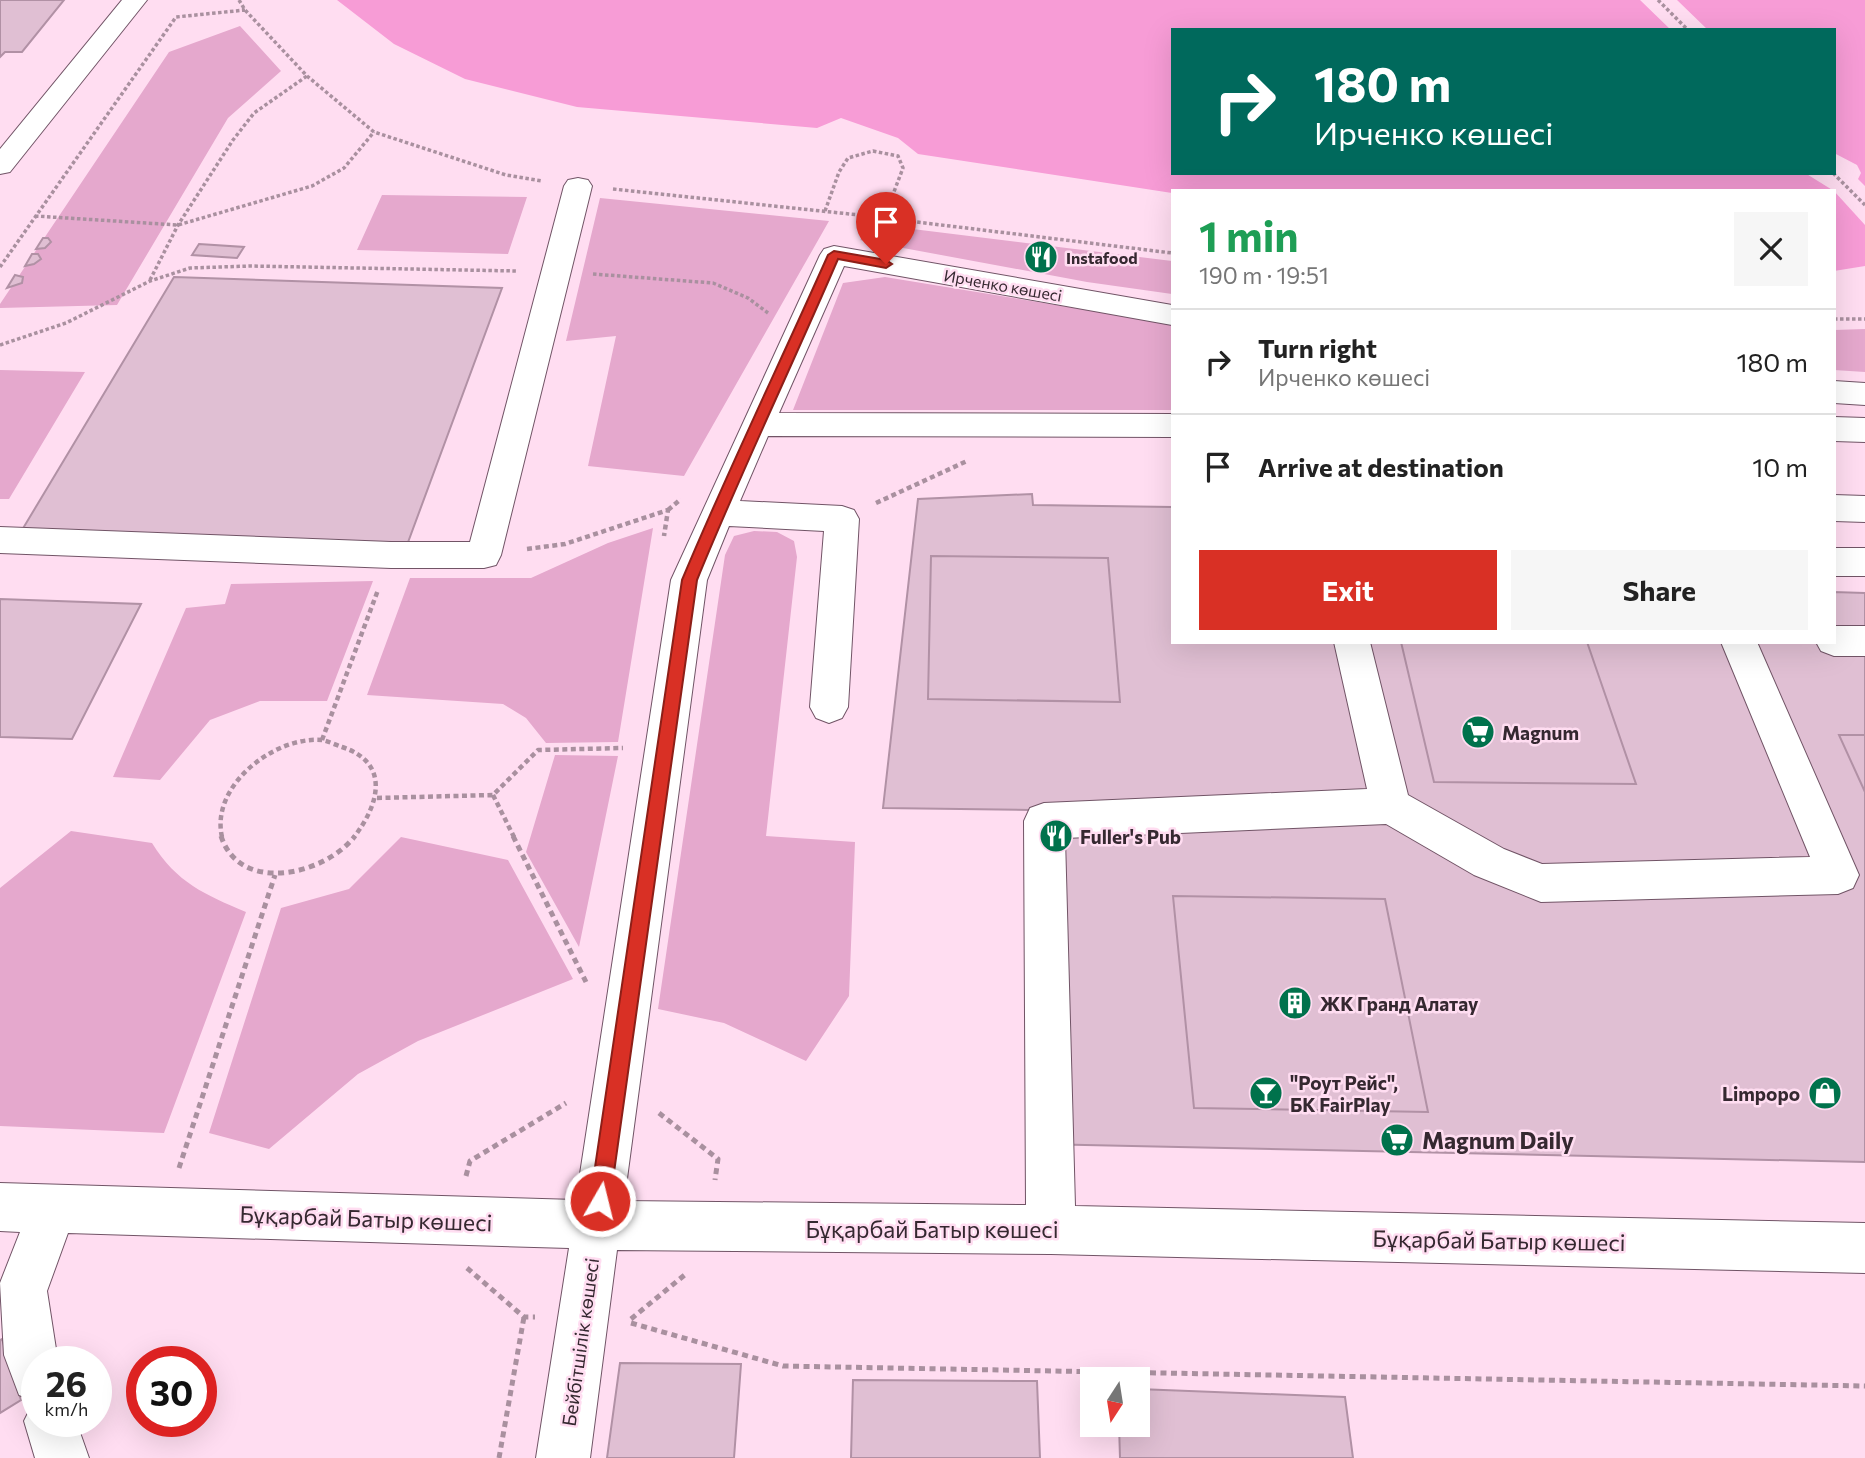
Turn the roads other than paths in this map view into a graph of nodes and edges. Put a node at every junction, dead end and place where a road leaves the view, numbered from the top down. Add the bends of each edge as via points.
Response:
1 (135, 0) edge
2 (0, 166) edge
3 (578, 186) road end
4 (834, 255) joint
5 (1171, 315) edge
6 (1836, 392) edge
7 (1865, 394) edge
8 (759, 424) junction
9 (1171, 426) edge
10 (1836, 429) edge
11 (1865, 430) edge
12 (1836, 508) edge
13 (1865, 509) edge
14 (717, 513) junction
15 (0, 540) edge
16 (1836, 562) edge
17 (1865, 562) edge
18 (1836, 641) edge
19 (1865, 642) edge
20 (1352, 644) edge
21 (1740, 644) edge
22 (829, 707) dead end
23 (1391, 806) junction
24 (0, 1207) edge
25 (53, 1209) junction
26 (597, 1225) junction
27 (1051, 1230) junction
28 (1865, 1248) edge
29 (29, 1346) edge
30 (55, 1437) edge
31 (62, 1458) edge
32 (563, 1458) edge

1 - 2 street
3 - 15 street via 484,555
4 - 5 street, Ирченко көшесі
4 - 8 street, Бейбітшілік көшесі
6 - 7 street
8 - 9 street
8 - 14 street, Бейбітшілік көшесі
10 - 11 street
12 - 13 street
14 - 22 street via 842,519
14 - 26 street, Бейбітшілік көшесі via 690,580
16 - 17 street
18 - 19 street
20 - 23 street
21 - 23 street via 1838,876 1541,883 1489,862
23 - 27 street via 1044,821
24 - 25 street, Бұқарбай Батыр көшесі
25 - 26 street, Бұқарбай Батыр көшесі
25 - 29 street via 22,1291
26 - 27 street, Бұқарбай Батыр көшесі
26 - 32 street, Бейбітшілік көшесі
27 - 28 street, Бұқарбай Батыр көшесі
30 - 31 street

